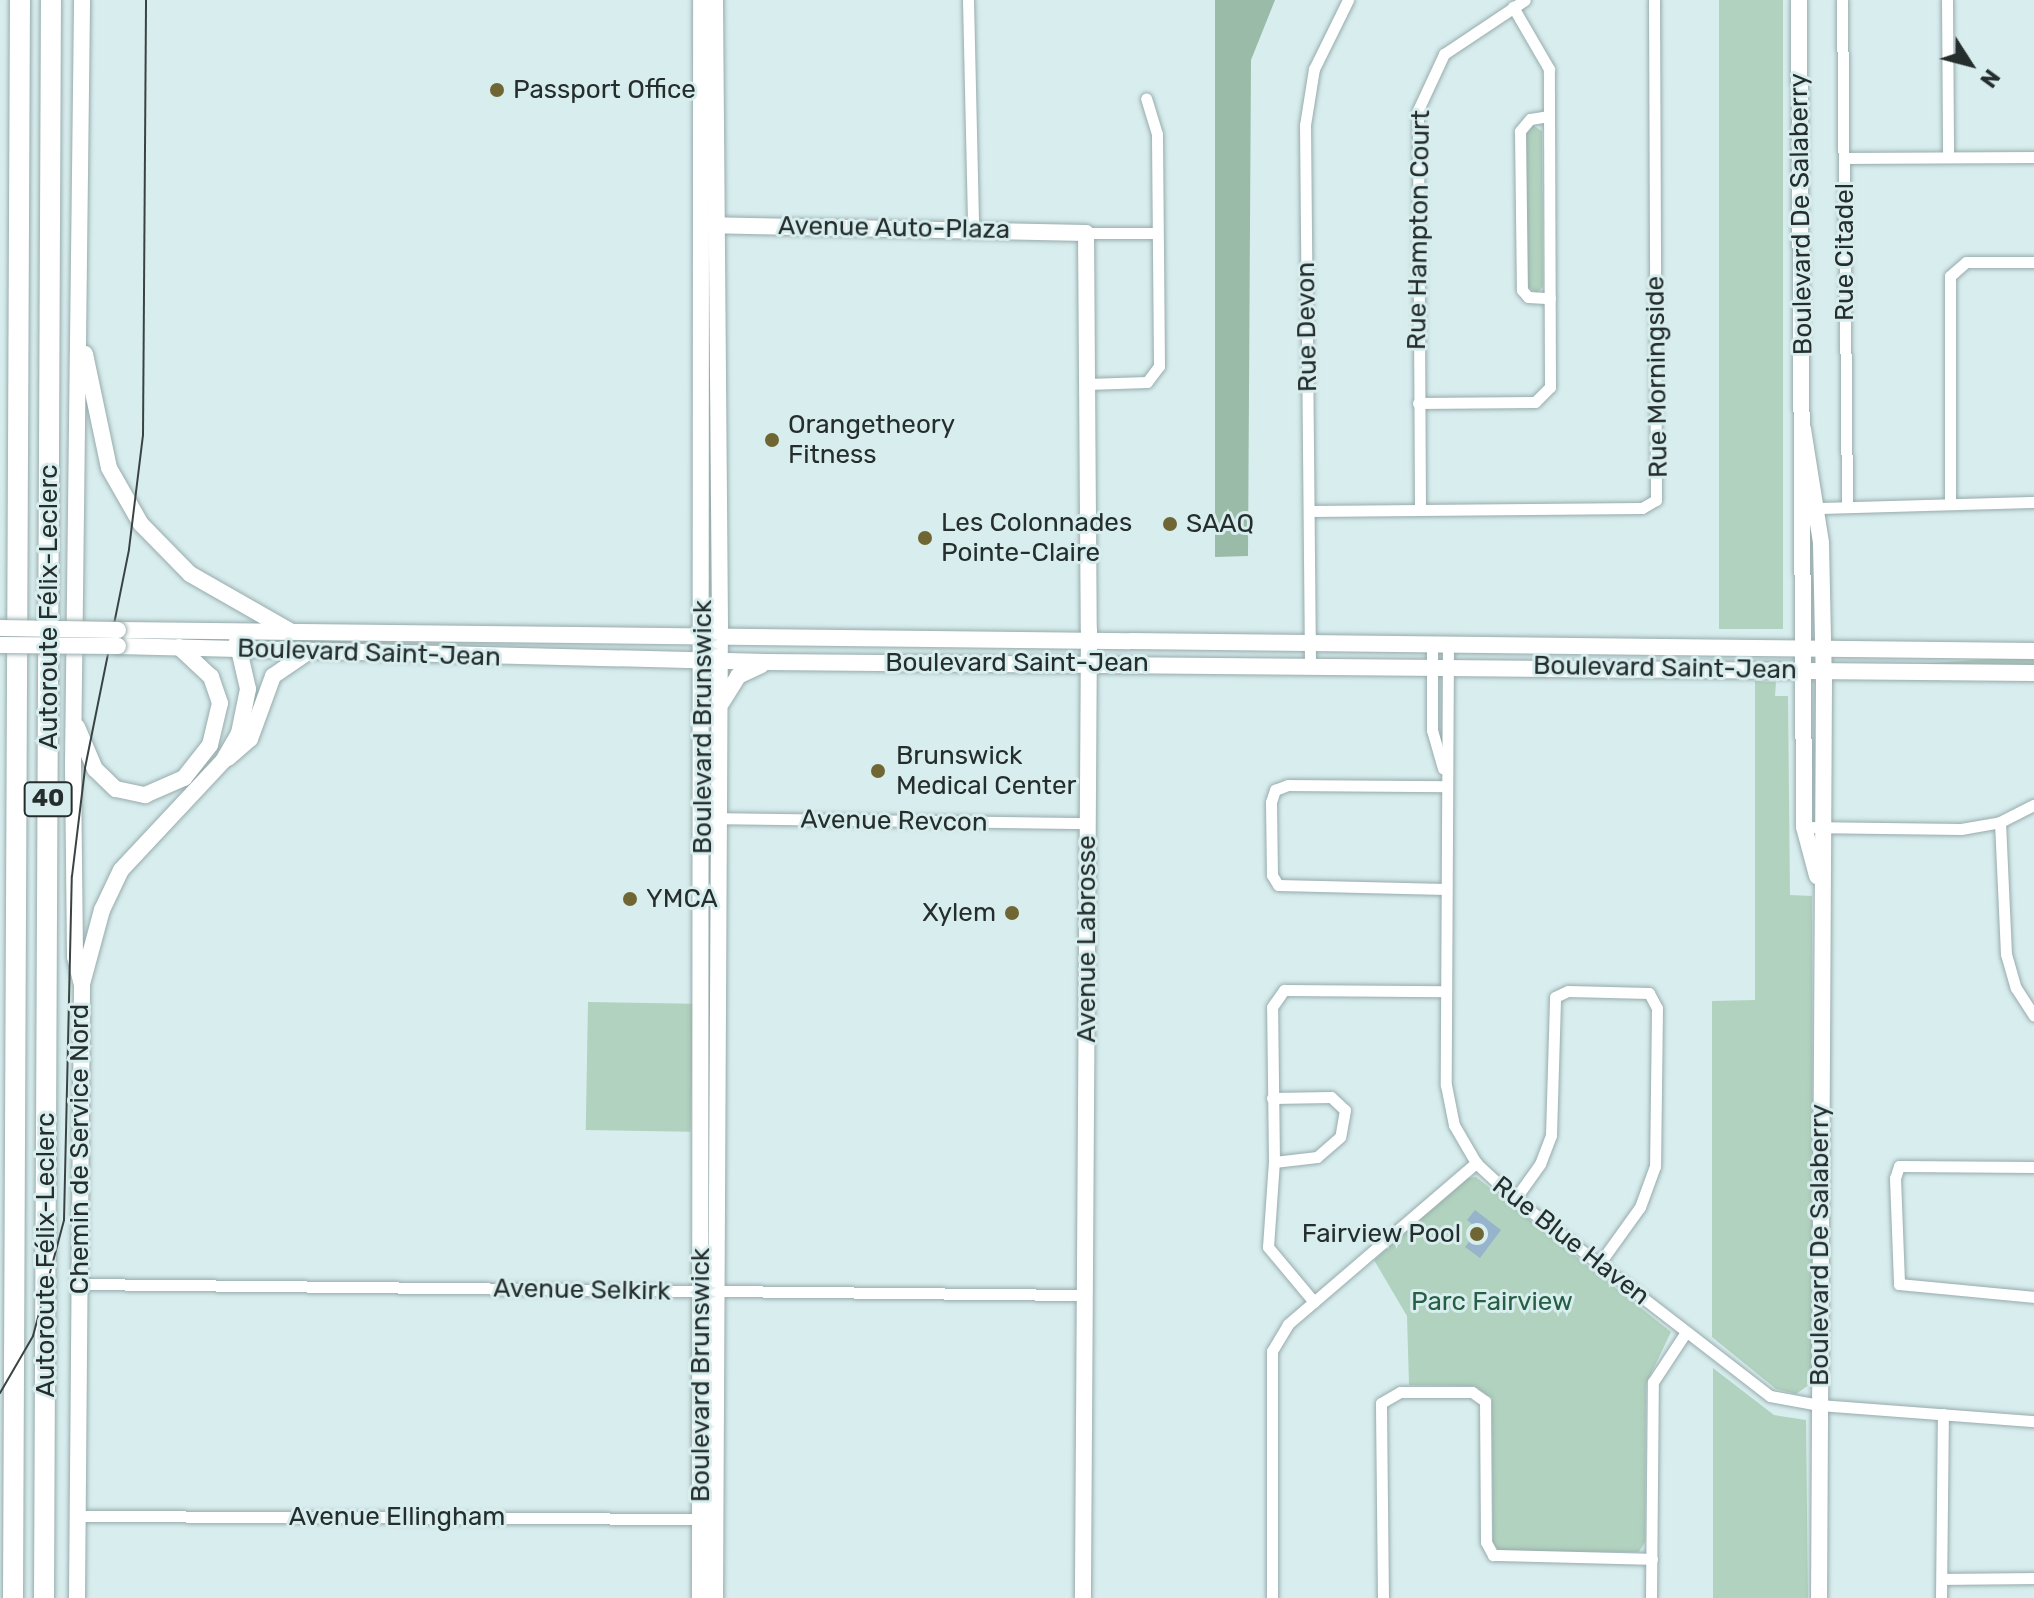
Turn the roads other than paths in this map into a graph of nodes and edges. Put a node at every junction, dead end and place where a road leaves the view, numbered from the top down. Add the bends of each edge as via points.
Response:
1 (20, 0) edge
2 (51, 0) edge
3 (82, 0) edge
4 (701, 0) edge
5 (715, 0) edge
6 (968, 0) edge
7 (1348, 0) edge
8 (1525, 0) edge
9 (1654, 0) edge
10 (1799, 0) edge
11 (1842, 0) edge
12 (1947, 0) edge
13 (1513, 7) junction
14 (1146, 99) dead end
15 (1549, 116) junction
16 (1948, 157) junction
17 (2034, 157) edge
18 (1844, 158) junction
19 (709, 225) junction
20 (973, 229) junction
21 (1086, 233) junction
22 (1157, 233) junction
23 (2034, 262) edge
24 (1550, 298) junction
25 (81, 330) junction
26 (1087, 384) junction
27 (1418, 403) junction
28 (1803, 429) junction
29 (2034, 502) edge
30 (1950, 503) junction
31 (1847, 505) junction
32 (1817, 508) junction
33 (1420, 510) junction
34 (1309, 511) junction
35 (720, 596) junction
36 (0, 628) edge
37 (233, 631) junction
38 (290, 631) junction
39 (712, 636) junction
40 (799, 637) junction
41 (118, 638) junction
42 (897, 638) junction
43 (1089, 641) junction
44 (1311, 643) junction
45 (1440, 644) junction
46 (0, 645) edge
47 (179, 647) junction
48 (240, 648) junction
49 (1823, 649) junction
50 (1804, 650) junction
51 (2034, 651) edge
52 (308, 652) junction
53 (702, 661) junction
54 (720, 661) junction
55 (767, 662) junction
56 (845, 663) junction
57 (1089, 663) junction
58 (1310, 664) junction
59 (1440, 665) junction
60 (1805, 670) junction
61 (1824, 670) junction
62 (2034, 673) edge
63 (719, 708) junction
64 (73, 718) junction
65 (223, 761) junction
66 (1446, 781) junction
67 (2034, 805) edge
68 (710, 818) junction
69 (2000, 822) junction
70 (1087, 823) junction
71 (1804, 827) junction
72 (1823, 827) junction
73 (1446, 889) junction
74 (1822, 893) junction
75 (82, 985) junction
76 (1446, 991) junction
77 (2034, 1016) edge
78 (1272, 1098) junction
79 (1274, 1162) junction
80 (1476, 1163) junction
81 (2034, 1167) edge
82 (1515, 1199) junction
83 (1599, 1264) junction
84 (79, 1284) junction
85 (709, 1293) junction
86 (1085, 1295) junction
87 (2034, 1297) edge
88 (1314, 1302) junction
89 (1686, 1332) junction
90 (1819, 1405) junction
91 (1943, 1414) junction
92 (2034, 1421) edge
93 (78, 1516) junction
94 (708, 1519) junction
95 (1652, 1559) junction
96 (2034, 1578) edge
97 (1942, 1579) junction
98 (13, 1598) edge
99 (44, 1598) edge
100 (77, 1598) edge
101 (700, 1598) edge
102 (715, 1598) edge
103 (1083, 1598) edge
104 (1272, 1598) edge
105 (1383, 1598) edge
106 (1651, 1598) edge
107 (1819, 1598) edge
108 (1941, 1598) edge

1 - 98 highway, Autoroute Félix-Leclerc / 40
2 - 99 highway, Autoroute Félix-Leclerc / 40
3 - 25 main road, Chemin de Service Nord
4 - 19 main road, Boulevard Brunswick
5 - 19 main road, Boulevard Brunswick
6 - 20 street
7 - 34 street, Rue Devon via 1320,51 1306,116
8 - 13 street, Rue Hampton Court
9 - 33 street, Rue Morningside via 1657,497 1642,508
10 - 28 main road, Boulevard De Salaberry
11 - 18 street, Rue Citadel
12 - 16 street
13 - 15 street via 1547,64
13 - 27 street, Rue Hampton Court via 1444,54 1418,110
14 - 22 street via 1157,134
15 - 24 street
15 - 24 street via 1530,119 1520,131 1522,290 1528,297
16 - 17 street
16 - 18 street
18 - 31 street, Rue Citadel
19 - 20 main road, Avenue Auto-Plaza
19 - 35 main road, Boulevard Brunswick
19 - 39 main road, Boulevard Brunswick
20 - 21 main road, Avenue Auto-Plaza
21 - 22 street
21 - 26 main road, Avenue Labrosse
22 - 26 street via 1157,374 1143,383
23 - 30 street via 1966,262 1950,276
24 - 27 street via 1550,387 1543,399
25 - 38 main road via 104,451 136,517 190,574
25 - 64 main road, Chemin de Service Nord
26 - 43 main road, Avenue Labrosse
27 - 33 street, Rue Hampton Court
28 - 32 main road, Boulevard De Salaberry
28 - 50 main road, Boulevard De Salaberry
29 - 30 street
30 - 31 street
31 - 32 street
32 - 49 main road, Boulevard De Salaberry
33 - 34 street, Rue Morningside
34 - 44 street, Rue Devon
35 - 39 main road, Boulevard Brunswick
35 - 40 main road via 726,613 739,626
36 - 41 main road, Boulevard Saint-Jean, bridge
37 - 38 main road, Boulevard Saint-Jean
37 - 41 main road, Boulevard Saint-Jean
37 - 48 main road
38 - 39 main road, Boulevard Saint-Jean
39 - 40 main road, Boulevard Saint-Jean
39 - 53 main road, Boulevard Brunswick
39 - 54 main road, Boulevard Brunswick
40 - 42 main road, Boulevard Saint-Jean
41 - 46 main road, Boulevard Saint-Jean, bridge
41 - 47 main road, Boulevard Saint-Jean
42 - 43 main road, Boulevard Saint-Jean
42 - 56 main road via 893,647
43 - 44 main road, Boulevard Saint-Jean
43 - 57 main road, Avenue Labrosse
44 - 45 main road, Boulevard Saint-Jean
44 - 58 street, Rue Devon
45 - 50 main road, Boulevard Saint-Jean
45 - 59 street, Rue Blue Haven
47 - 48 main road, Boulevard Saint-Jean
47 - 64 main road via 211,677 220,712 204,756 176,784 145,795 116,789 95,769
48 - 52 main road, Boulevard Saint-Jean
48 - 65 main road via 247,699 239,733
49 - 50 main road, Boulevard Saint-Jean
49 - 51 main road, Boulevard Saint-Jean
49 - 61 main road, Boulevard De Salaberry
50 - 60 main road, Boulevard De Salaberry
52 - 53 main road, Boulevard Saint-Jean
52 - 65 main road via 273,676 250,739
53 - 54 main road, Boulevard Saint-Jean
53 - 68 main road, Boulevard Brunswick
54 - 55 main road, Boulevard Saint-Jean
54 - 63 main road, Boulevard Brunswick
55 - 56 main road, Boulevard Saint-Jean
55 - 63 main road via 734,680
56 - 57 main road, Boulevard Saint-Jean
57 - 58 main road, Boulevard Saint-Jean
57 - 70 main road, Avenue Labrosse
58 - 59 main road, Boulevard Saint-Jean
59 - 60 main road, Boulevard Saint-Jean
59 - 66 street, Rue Blue Haven
60 - 61 main road, Boulevard Saint-Jean
60 - 71 main road, Boulevard De Salaberry
61 - 62 main road, Boulevard Saint-Jean
61 - 72 main road, Boulevard De Salaberry
63 - 68 main road, Boulevard Brunswick
64 - 75 main road, Chemin de Service Nord via 75,957
65 - 75 main road via 121,870 102,910
66 - 73 street, Rue Blue Haven
66 - 73 street via 1288,785 1275,790 1271,802 1272,875 1278,885
67 - 69 street
68 - 70 street, Avenue Revcon
68 - 85 main road, Boulevard Brunswick
69 - 72 street via 1961,829
69 - 77 street via 2006,954 2016,988
70 - 86 main road, Avenue Labrosse
71 - 72 street
71 - 74 main road, Boulevard De Salaberry
72 - 74 main road, Boulevard De Salaberry
73 - 76 street, Rue Blue Haven
74 - 90 main road, Boulevard De Salaberry
75 - 84 main road, Chemin de Service Nord
76 - 78 street via 1284,990 1272,1007
76 - 80 street, Rue Blue Haven via 1448,1101 1457,1132
78 - 79 street
78 - 79 street via 1331,1097 1345,1110 1340,1137 1317,1157
79 - 88 street via 1268,1247
80 - 82 street, Rue Blue Haven
80 - 88 street
81 - 87 street via 1899,1166 1895,1178 1899,1284
82 - 83 street, Rue Blue Haven
82 - 83 street via 1543,1159 1551,1135 1553,999 1565,991 1649,993 1657,1008 1655,1166 1640,1207
83 - 89 street, Rue Blue Haven
84 - 85 street, Avenue Selkirk
84 - 93 main road, Chemin de Service Nord
85 - 86 street, Avenue Selkirk
85 - 94 main road, Boulevard Brunswick
86 - 103 main road, Avenue Labrosse
88 - 104 street via 1288,1324 1272,1351
89 - 90 street, Rue Blue Haven via 1767,1394
89 - 95 street via 1654,1376
90 - 91 street, Rue Blue Haven
90 - 107 main road, Boulevard De Salaberry
91 - 92 street, Rue Blue Haven
91 - 97 street
93 - 94 street, Avenue Ellingham
93 - 100 main road, Chemin de Service Nord
94 - 101 main road, Boulevard Brunswick
94 - 102 main road, Boulevard Brunswick
95 - 105 street via 1493,1555 1486,1542 1485,1401 1472,1392 1400,1392 1381,1403
95 - 106 street
96 - 97 street
97 - 108 street

